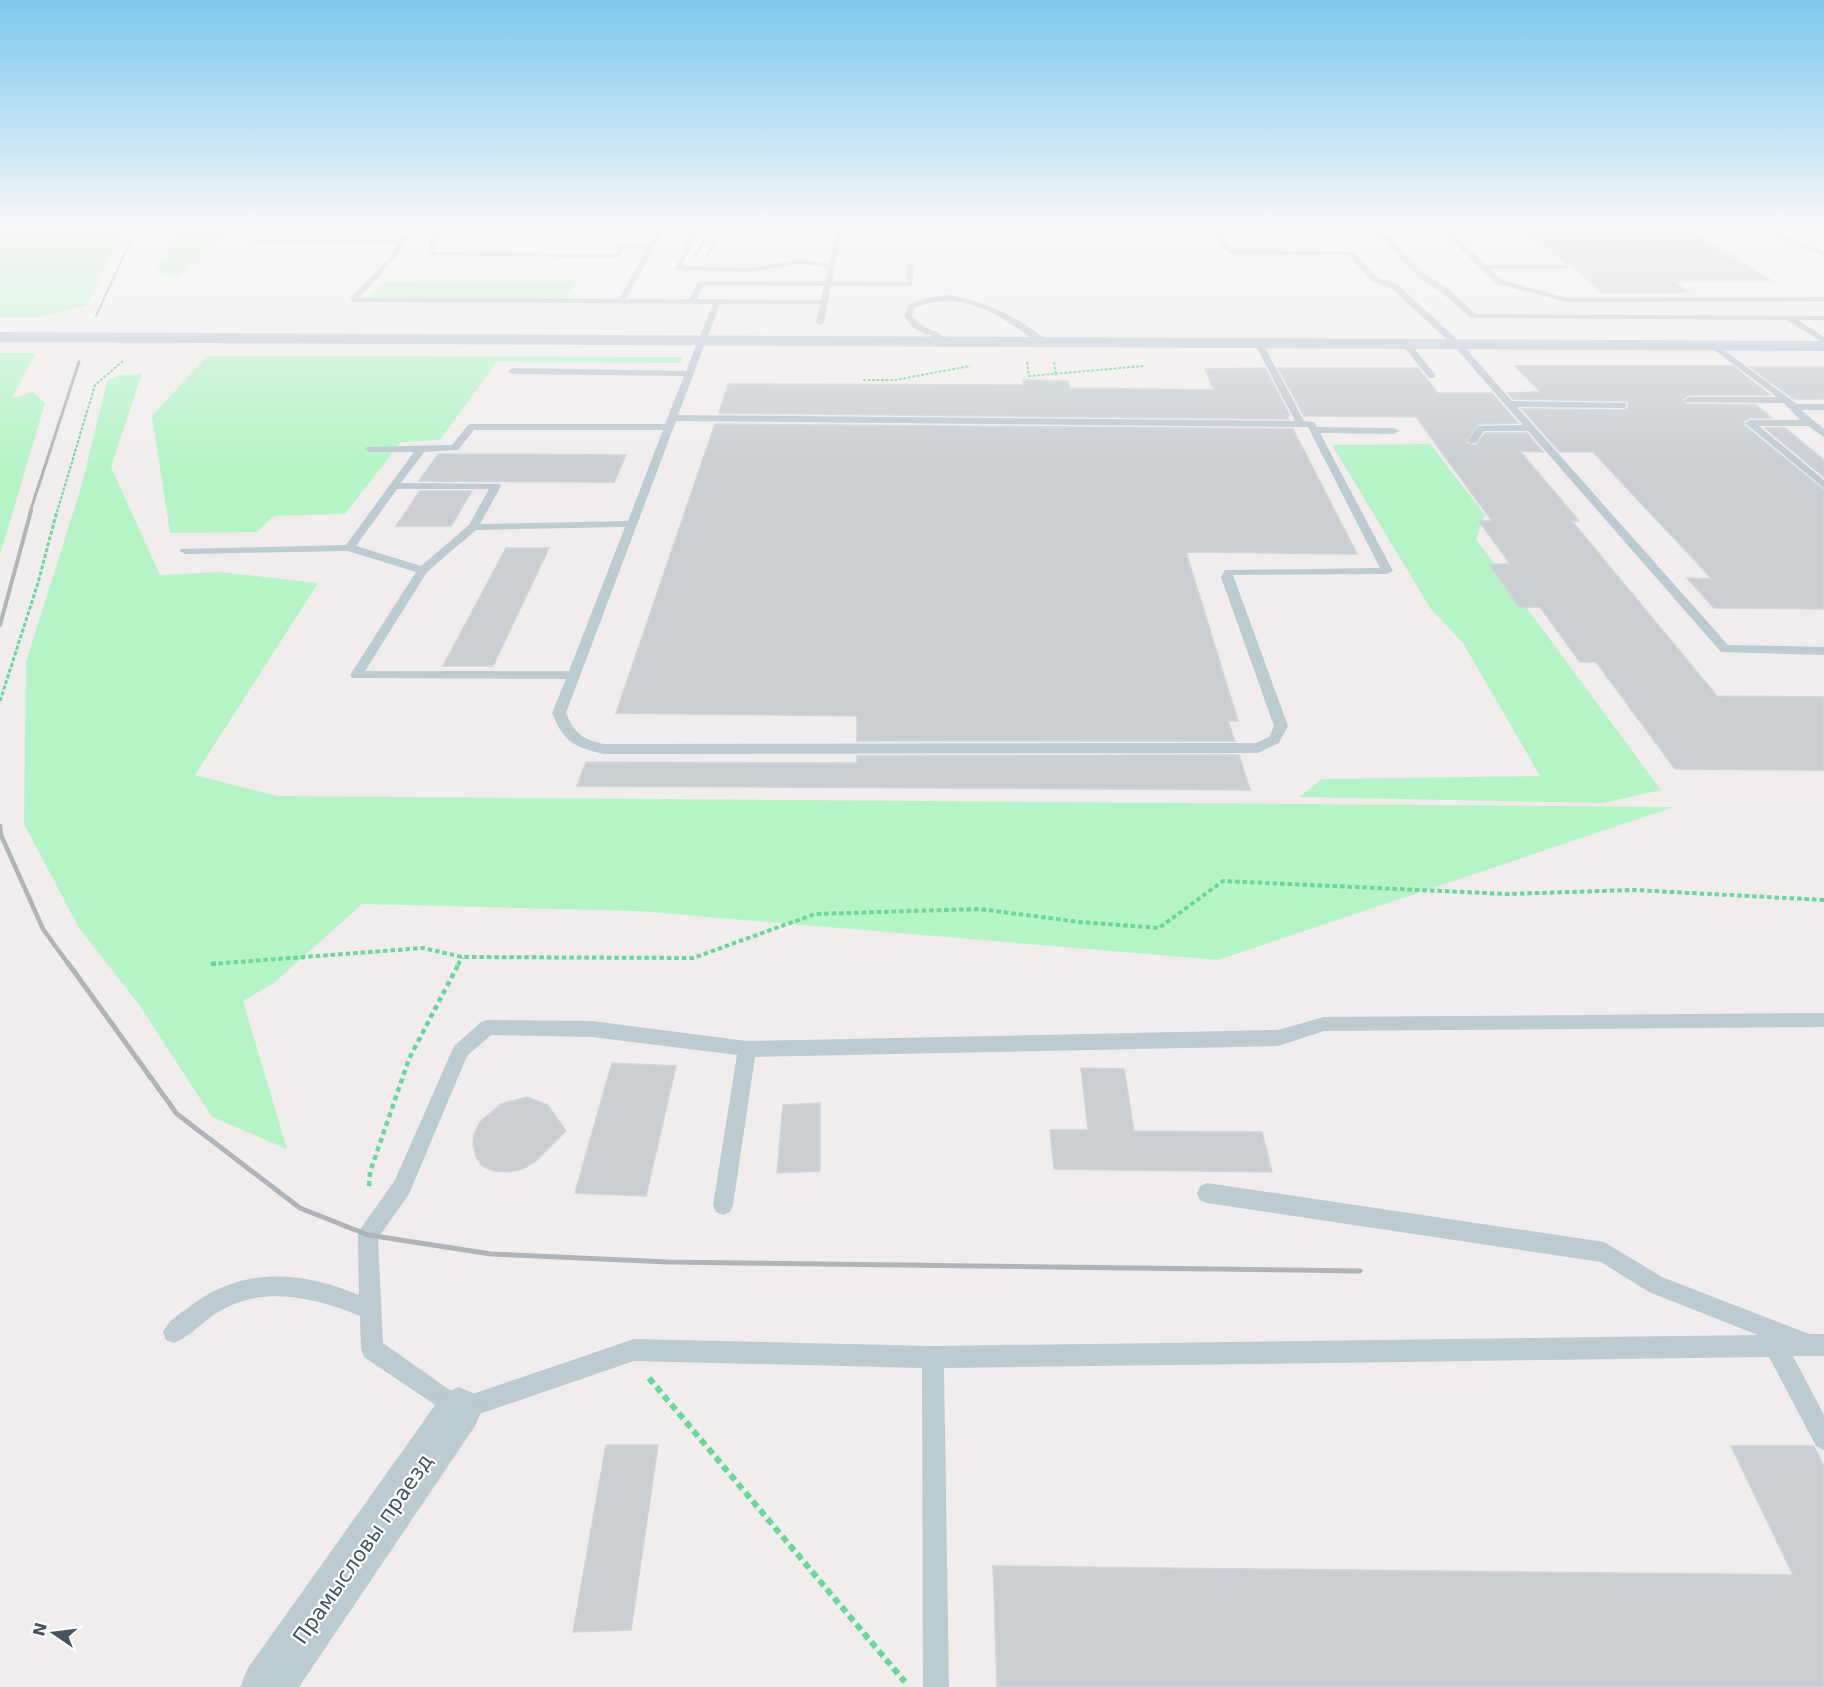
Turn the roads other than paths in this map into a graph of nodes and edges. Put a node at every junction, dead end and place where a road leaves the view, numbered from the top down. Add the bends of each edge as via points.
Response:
1 (715, 307) edge
2 (825, 307) edge
3 (912, 307) edge
4 (984, 307) edge
5 (1417, 307) edge
6 (1463, 307) edge
7 (1789, 318) junction
8 (1824, 318) edge
9 (820, 323) dead end
10 (0, 337) edge
11 (1824, 340) edge
12 (701, 341) junction
13 (951, 343) junction
14 (1259, 344) junction
15 (1406, 344) junction
16 (1457, 344) junction
17 (1714, 345) junction
18 (1824, 345) edge
19 (1049, 350) junction
20 (512, 371) dead end
21 (688, 374) junction
22 (1432, 376) dead end
23 (1689, 400) dead end
24 (1785, 400) junction
25 (1510, 404) junction
26 (1623, 405) dead end
27 (1795, 407) junction
28 (1824, 407) edge
29 (670, 422) junction
30 (1810, 423) junction
31 (1301, 424) junction
32 (1531, 428) junction
33 (1314, 430) junction
34 (1394, 431) dead end
35 (1824, 434) edge
36 (1473, 441) dead end
37 (370, 448) dead end
38 (421, 449) junction
39 (1824, 485) edge
40 (395, 486) junction
41 (631, 524) junction
42 (473, 527) junction
43 (349, 548) junction
44 (185, 551) dead end
45 (423, 570) junction
46 (1824, 651) edge
47 (575, 675) junction
48 (1824, 1020) edge
49 (747, 1049) junction
50 (1206, 1193) dead end
51 (723, 1205) dead end
52 (371, 1310) junction
53 (174, 1332) dead end
54 (1774, 1344) junction
55 (1818, 1345) edge
56 (933, 1357) junction
57 (459, 1410) junction
58 (1824, 1438) edge
59 (267, 1687) edge
60 (936, 1687) edge

1 - 12 lane
2 - 9 lane
3 - 13 lane via 908,316 916,326
4 - 19 lane via 1004,316
5 - 16 lane
6 - 7 lane via 1474,316
7 - 8 lane
7 - 11 lane
10 - 12 street
12 - 13 street
12 - 21 lane
13 - 19 street
14 - 15 street
14 - 19 street
14 - 31 lane
15 - 16 street
15 - 22 lane
16 - 17 street
16 - 25 lane
17 - 18 street
17 - 24 lane
20 - 21 lane
21 - 29 lane
23 - 24 lane
24 - 27 lane
25 - 26 lane
25 - 32 lane
27 - 28 lane
27 - 30 lane
29 - 31 lane
29 - 38 lane via 471,427 455,448
29 - 41 lane
30 - 35 lane
30 - 39 lane via 1749,423
31 - 33 lane via 1311,424
32 - 36 lane via 1481,428
32 - 46 lane via 1725,649
33 - 34 lane
33 - 47 lane via 1387,571 1229,572 1227,577 1281,726 1274,740 1258,748 604,749 577,743 565,731 559,713
37 - 38 lane
38 - 40 lane
40 - 42 lane via 496,486
40 - 43 lane
41 - 42 lane
41 - 47 lane
42 - 45 lane
43 - 44 lane
43 - 45 lane
45 - 47 lane via 356,675
48 - 49 lane via 1324,1024 1278,1038
49 - 51 lane
49 - 52 lane via 592,1029 487,1027 460,1052 402,1187 368,1235
50 - 55 lane via 1604,1252 1656,1285
52 - 53 lane via 331,1292 270,1283 216,1301
52 - 57 lane via 372,1348
54 - 55 lane
54 - 56 lane
54 - 58 lane
56 - 57 lane via 634,1350
56 - 60 lane
57 - 59 street, Прамысловы праезд

